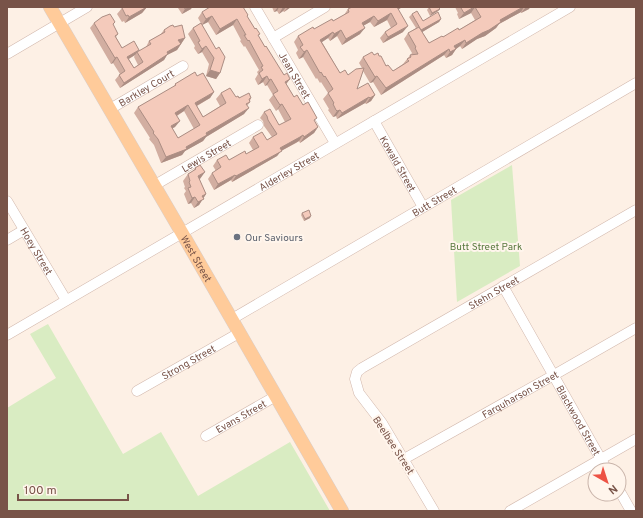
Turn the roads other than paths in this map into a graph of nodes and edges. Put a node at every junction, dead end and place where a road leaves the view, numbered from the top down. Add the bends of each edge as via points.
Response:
1 (50, 7) edge
2 (88, 7) edge
3 (255, 7) edge
4 (325, 7) edge
5 (570, 7) edge
6 (59, 24) junction
7 (273, 38) junction
8 (7, 54) edge
9 (183, 66) dead end
10 (636, 83) edge
11 (110, 109) junction
12 (374, 121) junction
13 (258, 125) dead end
14 (336, 143) junction
15 (155, 185) junction
16 (7, 202) edge
17 (423, 207) junction
18 (636, 210) edge
19 (24, 230) junction
20 (182, 232) junction
21 (7, 240) edge
22 (503, 286) junction
23 (66, 300) junction
24 (232, 319) junction
25 (636, 328) edge
26 (240, 333) junction
27 (7, 335) edge
28 (554, 375) junction
29 (355, 379) joint
30 (137, 392) dead end
31 (276, 396) junction
32 (206, 436) dead end
33 (636, 439) edge
34 (404, 459) junction
35 (601, 459) junction
36 (603, 462) edge
37 (626, 502) edge
38 (342, 511) edge
39 (434, 511) edge
40 (510, 511) edge
41 (631, 511) edge

1 - 6 main road, West Street
2 - 6 street
3 - 7 street, Jean Street
4 - 7 street
5 - 12 street, Alderley Street
6 - 8 street
6 - 11 main road, West Street
7 - 14 street, Jean Street
9 - 11 street, Barkley Court
10 - 17 street, Butt Street
11 - 15 main road, West Street
12 - 14 street, Alderley Street
12 - 17 street, Kowald Street
13 - 15 street, Lewis Street
14 - 20 street, Alderley Street
15 - 20 main road, West Street
16 - 19 street, Hoey Street
17 - 24 street, Butt Street
18 - 22 street, Stehn Street
19 - 21 street
19 - 23 street, Hoey Street
20 - 23 street, Alderley Street
20 - 24 main road, West Street
22 - 28 street, Blackwood Street
22 - 29 street, Stehn Street via 362,368 357,372
23 - 27 street, Alderley Street
24 - 26 main road, West Street
25 - 28 street, Farquharson Street
26 - 30 street, Strong Street
26 - 31 main road, West Street
28 - 34 street, Farquharson Street
28 - 35 street, Blackwood Street
29 - 34 street, Beelbee Street via 359,393 382,423
31 - 32 street, Evans Street
31 - 38 main road, West Street
33 - 35 street
34 - 39 street, Beelbee Street
35 - 36 street, Blackwood Street
35 - 40 street
37 - 41 street

